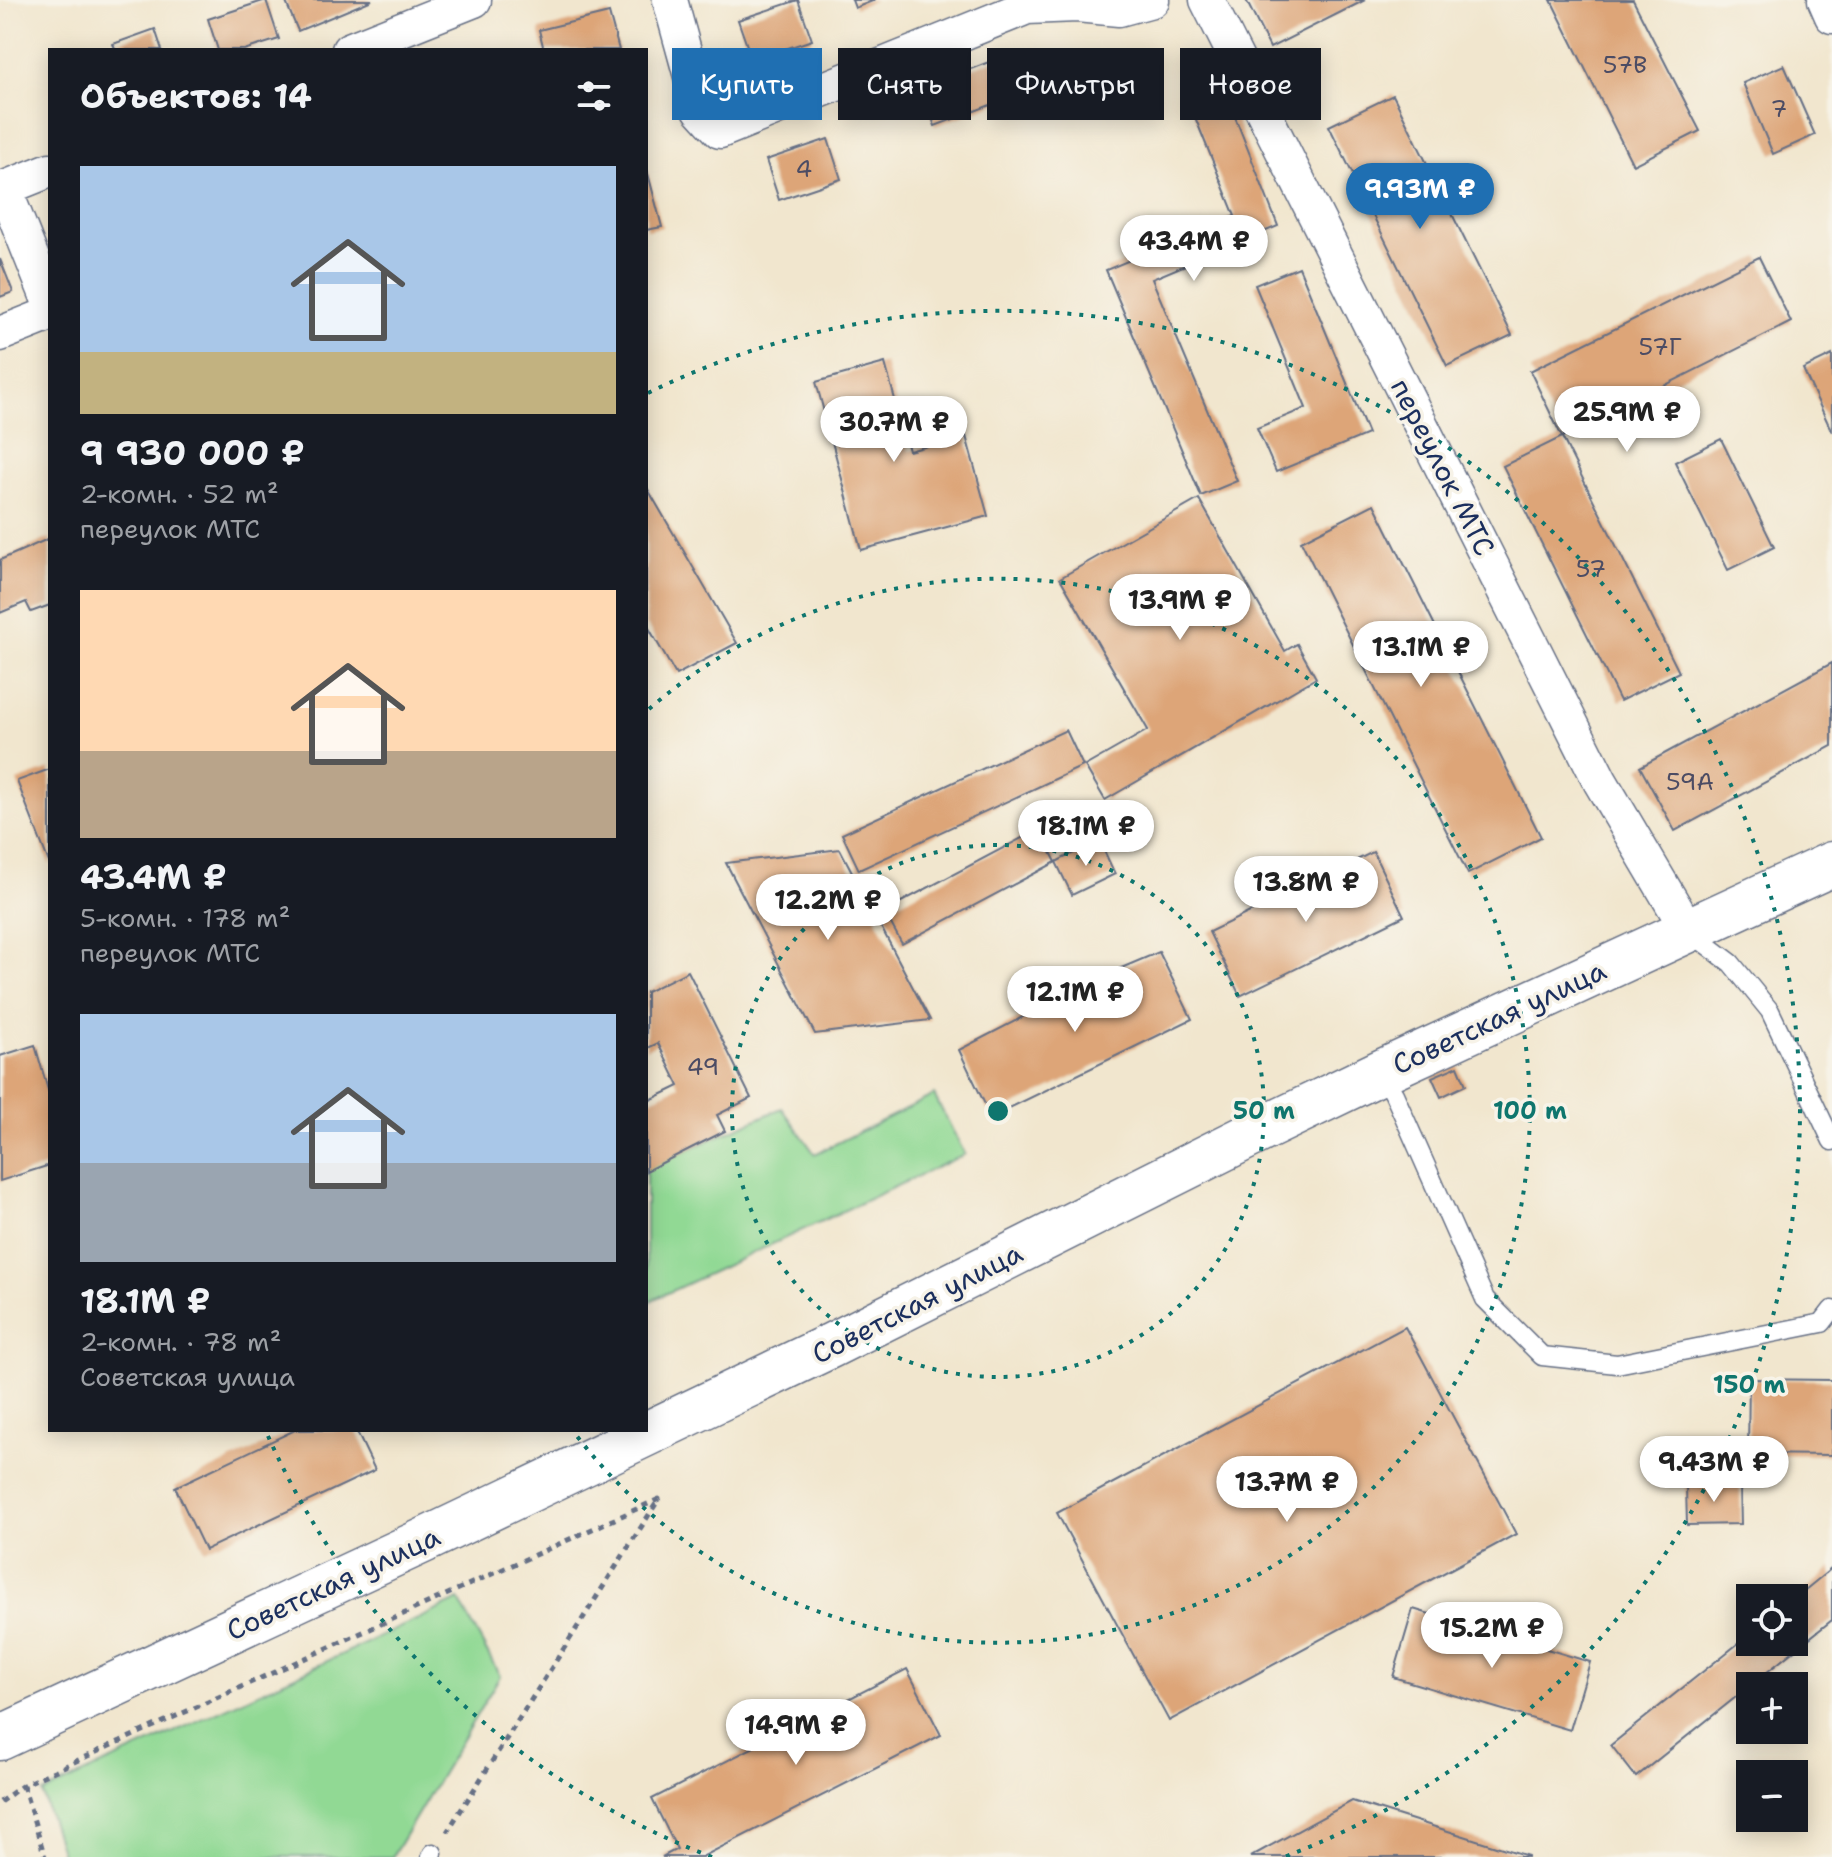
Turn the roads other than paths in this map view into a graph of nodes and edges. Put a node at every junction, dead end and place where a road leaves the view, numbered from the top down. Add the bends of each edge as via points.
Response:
1 (474, 0) edge
2 (670, 0) edge
3 (1152, 0) edge
4 (1207, 0) edge
5 (1825, 0) edge
6 (1832, 16) edge
7 (354, 48) edge
8 (48, 171) edge
9 (2, 189) edge
10 (48, 298) edge
11 (48, 315) edge
12 (0, 334) edge
13 (1832, 864) edge
14 (1688, 930) junction
15 (1381, 1072) junction
16 (1832, 1141) edge
17 (1832, 1310) edge
18 (0, 1738) edge

1 - 7 street
2 - 3 street via 700,109 720,131 1027,7 1119,9
4 - 14 street, переулок МТС via 1600,781
5 - 6 street
8 - 9 street
9 - 10 street
11 - 12 street
13 - 14 main road, Советская улица
14 - 15 main road, Советская улица
14 - 16 lane via 1731,963 1770,1011
15 - 17 lane via 1485,1299 1542,1356 1617,1364 1822,1323
15 - 18 main road, Советская улица via 830,1346

